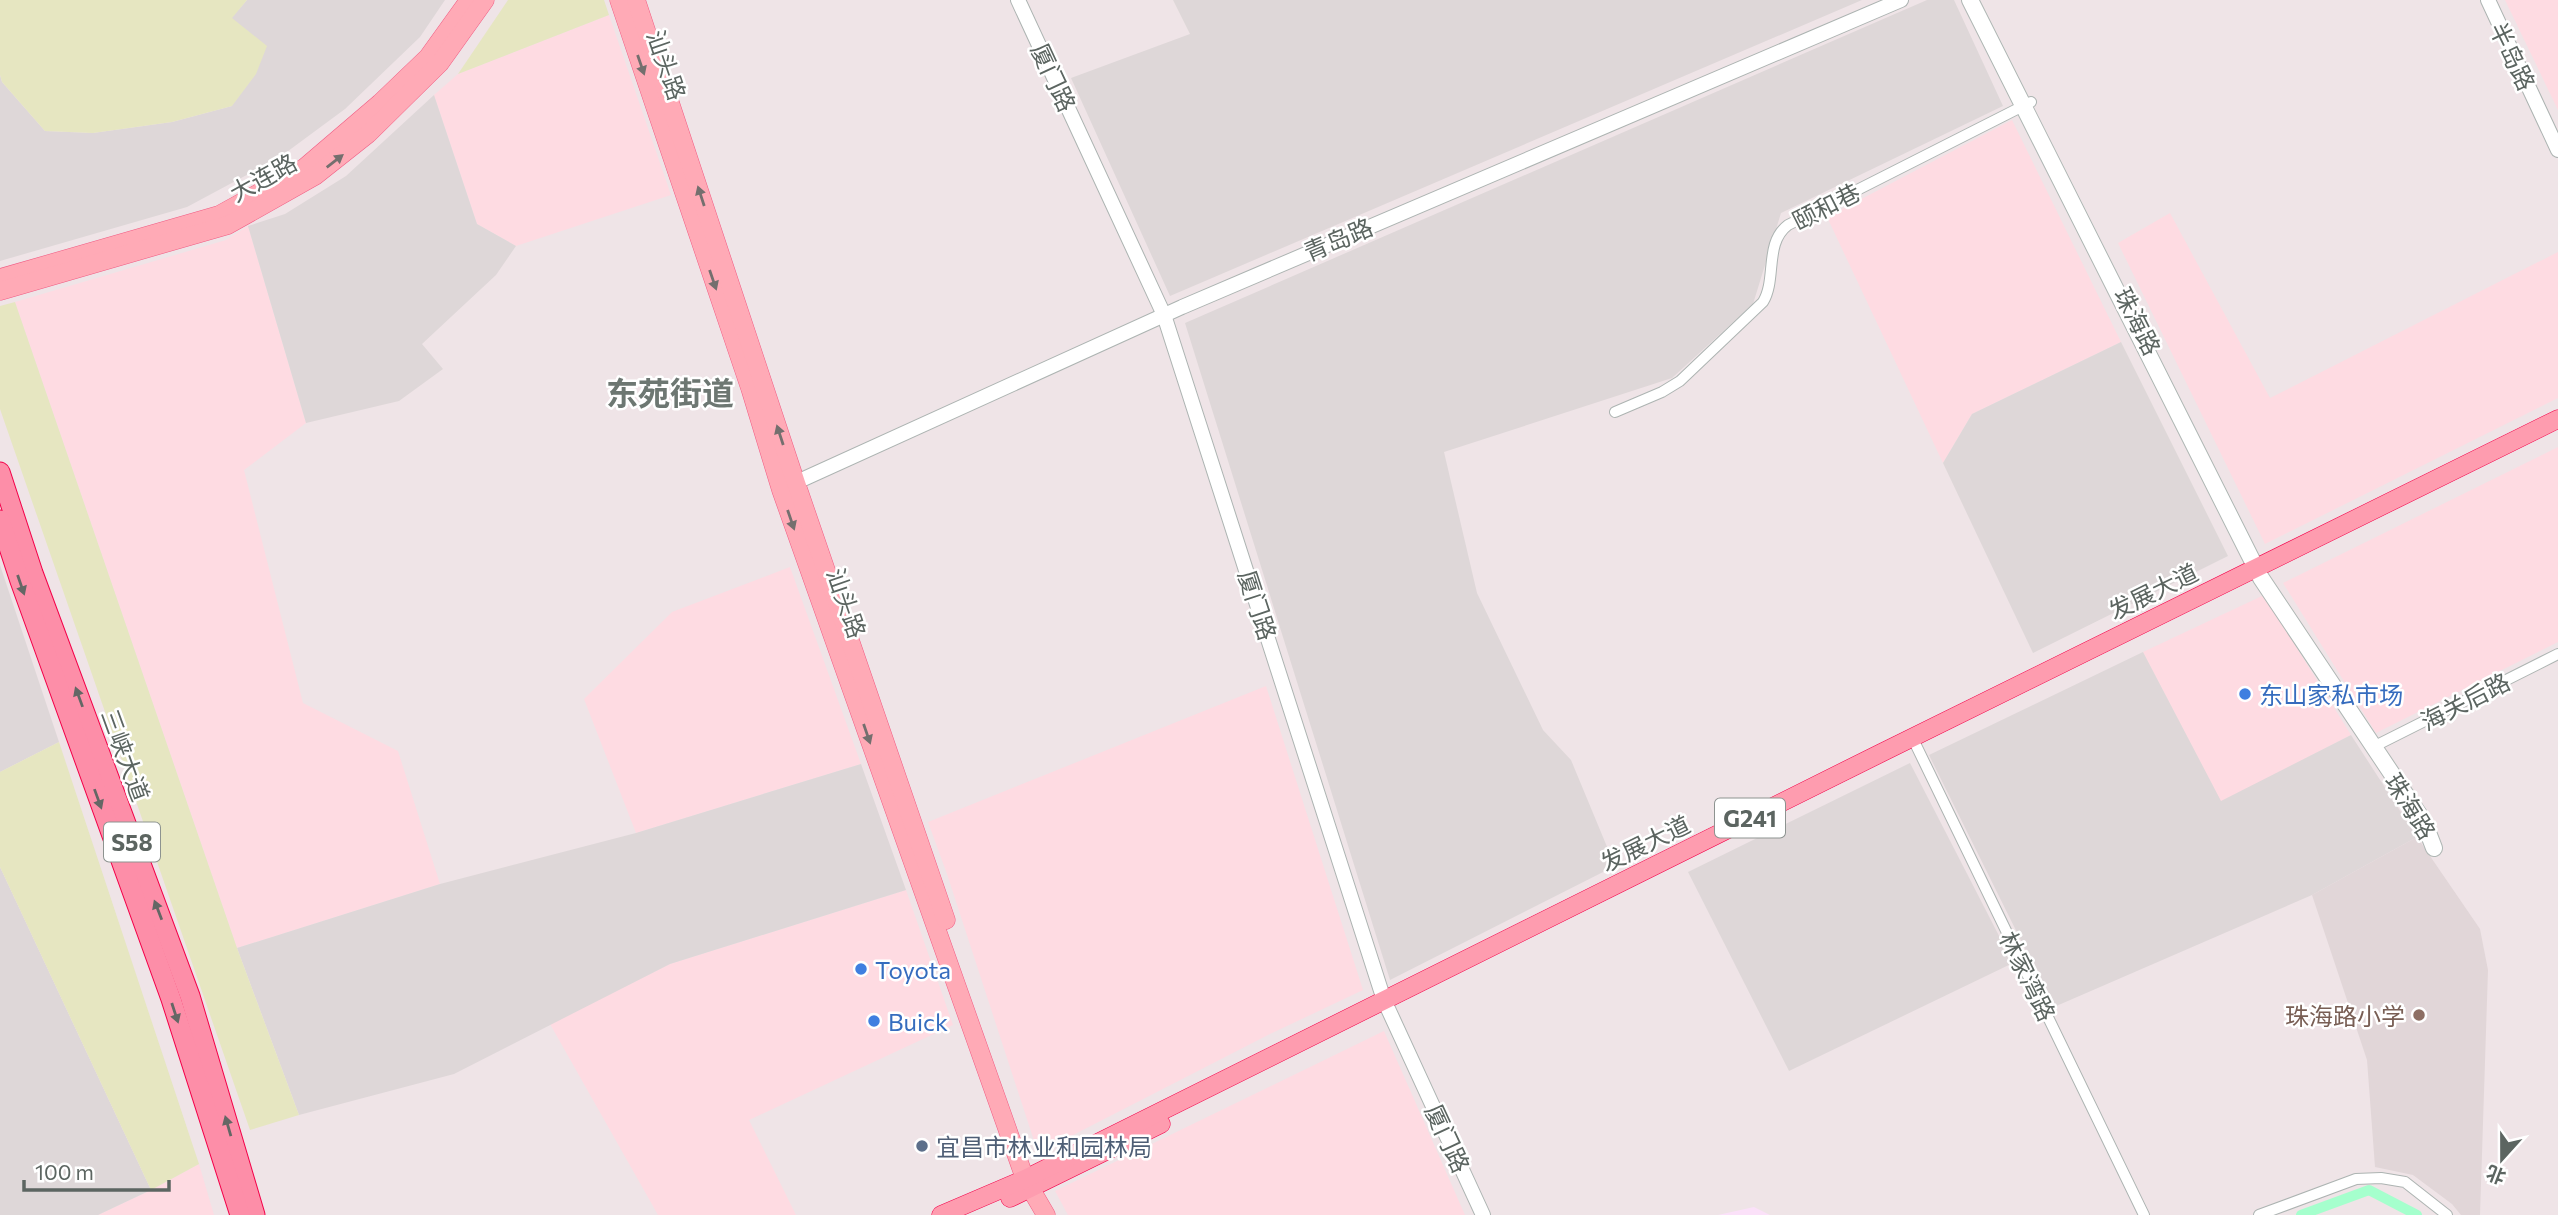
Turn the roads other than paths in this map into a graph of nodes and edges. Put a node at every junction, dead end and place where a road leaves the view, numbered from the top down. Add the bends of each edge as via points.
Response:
1 (469, 0) edge
2 (485, 0) edge
3 (619, 0) edge
4 (636, 0) edge
5 (1018, 0) edge
6 (1901, 0) edge
7 (1970, 0) edge
8 (1981, 0) edge
9 (2488, 0) edge
10 (2027, 104) junction
11 (2558, 150) edge
12 (0, 278) edge
13 (0, 291) edge
14 (1164, 315) junction
15 (1615, 412) dead end
16 (2558, 419) edge
17 (2558, 432) edge
18 (0, 472) edge
19 (788, 486) junction
20 (0, 520) edge
21 (2261, 572) junction
22 (2558, 654) edge
23 (1914, 743) junction
24 (2375, 746) junction
25 (1387, 1005) junction
26 (1032, 1182) junction
27 (240, 1215) edge
28 (255, 1215) edge
29 (941, 1215) edge
30 (972, 1215) edge
31 (1046, 1215) edge
32 (1055, 1215) edge
33 (1483, 1215) edge
34 (2144, 1215) edge
35 (2259, 1215) edge
36 (2447, 1215) edge

1 - 12 main road, 大连路 via 428,57 304,168 219,215
13 -> 2 main road, 大连路 via 228,225 315,176 368,134 440,63
3 -> 19 main road, 汕头路 via 750,388
19 -> 4 main road, 汕头路
5 - 14 street, 厦门路
6 - 14 street, 青岛路
7 - 10 main road, 珠海路
8 - 10 main road, 珠海路
9 - 11 street, 半岛路
10 - 15 street, 颐和巷 via 1788,225 1776,237 1763,302 1681,381
10 - 21 main road, 珠海路
14 - 19 street, 青岛路
14 - 25 street, 厦门路
16 - 21 highway, 发展大道 / G241
17 - 21 highway, 发展大道 / G241
28 -> 18 highway, 三峡大道 / S58 via 190,996
19 - 26 main road, 汕头路
20 -> 27 highway, 三峡大道 / S58 via 171,999
21 - 23 highway, 发展大道 / G241
21 - 24 main road, 珠海路
22 - 24 street, 海关后路
23 - 25 highway, 发展大道 / G241
23 - 34 street, 林家湾路
24 - 24 main road, 珠海路 via 2424,822 2434,848 2429,820
25 - 26 highway, 发展大道 / G241
25 - 33 street, 厦门路
26 - 29 highway, 发展大道 / G241
26 - 30 highway, 发展大道 / G241
26 - 31 main road, 汕头路
26 - 32 main road, 汕头路
35 - 36 street via 2356,1179 2381,1178 2404,1182

